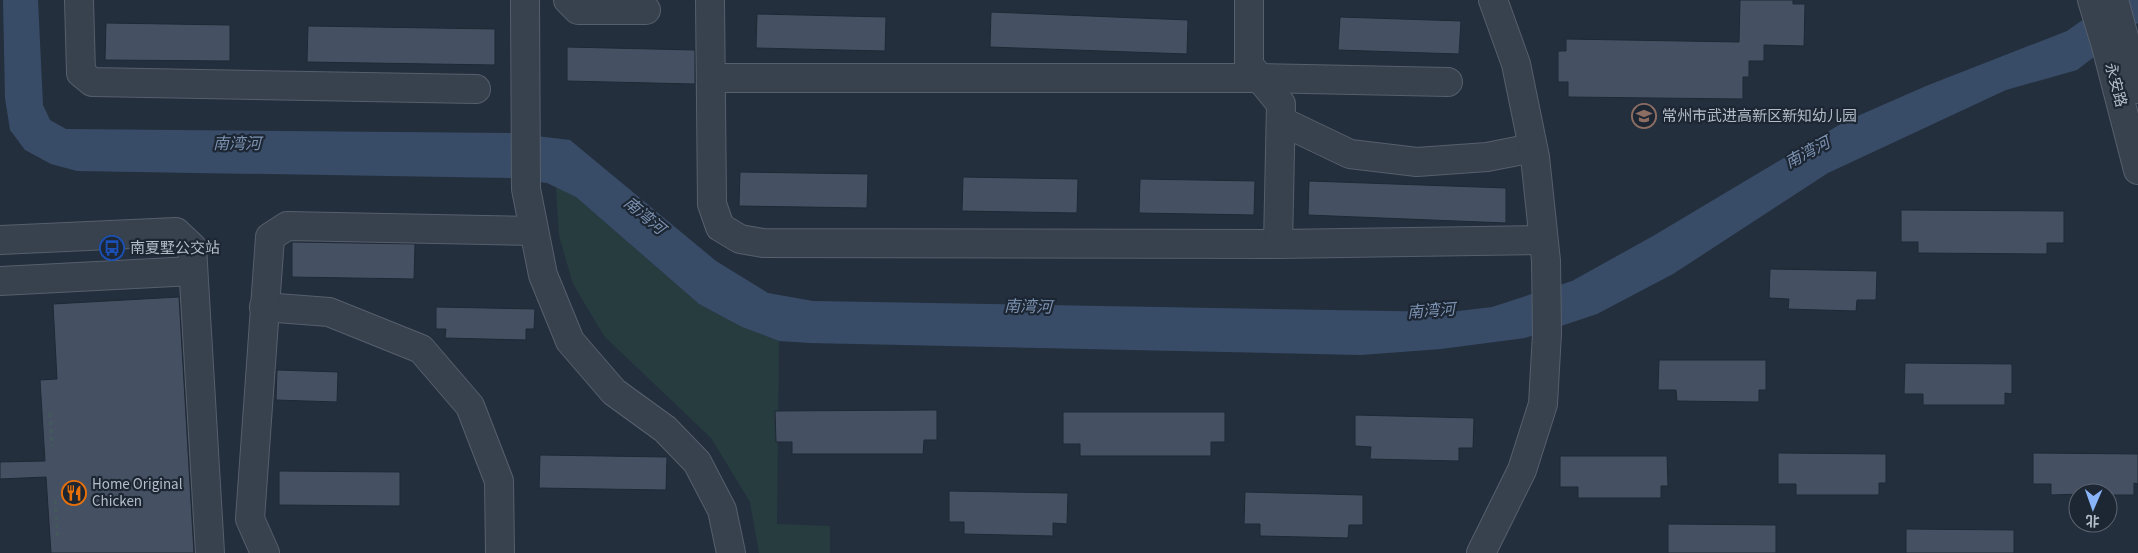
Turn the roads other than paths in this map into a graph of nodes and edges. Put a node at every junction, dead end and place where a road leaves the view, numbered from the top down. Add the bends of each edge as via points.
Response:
1 (79, 0) edge
2 (525, 0) edge
3 (568, 0) edge
4 (710, 0) edge
5 (1249, 0) edge
6 (1493, 0) edge
7 (2092, 0) edge
8 (2114, 0) edge
9 (646, 10) dead end
10 (2114, 39) junction
11 (711, 78) junction
12 (1259, 78) junction
13 (1448, 82) dead end
14 (476, 89) dead end
15 (2138, 89) edge
16 (1281, 121) junction
17 (1533, 148) junction
18 (2138, 170) edge
19 (534, 231) junction
20 (0, 240) edge
21 (1278, 244) junction
22 (1544, 250) junction
23 (193, 271) junction
24 (0, 281) edge
25 (264, 306) junction
26 (210, 553) edge
27 (265, 553) edge
28 (500, 553) edge
29 (732, 553) edge
30 (1480, 553) edge

1 - 14 street via 81,74 92,82
2 - 19 street via 526,189
3 - 9 street via 578,10
4 - 11 street
5 - 12 street via 1248,65
6 - 17 street via 1516,64
7 - 10 street, 永安路
8 - 10 street, 永安路
10 - 15 street, 永安路
10 - 18 street, 永安路
11 - 12 street
11 - 21 street via 712,204 720,227 740,238 763,243
12 - 13 street
12 - 16 street via 1281,104
16 - 17 street via 1350,154 1416,162 1487,157
16 - 21 street
17 - 22 street
19 - 25 street via 287,226 270,237
19 - 29 street via 543,275 570,341 614,392 665,429 697,462 722,510
20 - 23 street via 176,232 192,247
21 - 22 street
22 - 30 street via 1547,334 1543,404 1522,470
23 - 24 street
23 - 26 street
25 - 27 street via 250,519
25 - 28 street via 329,312 421,349 470,406 499,481

